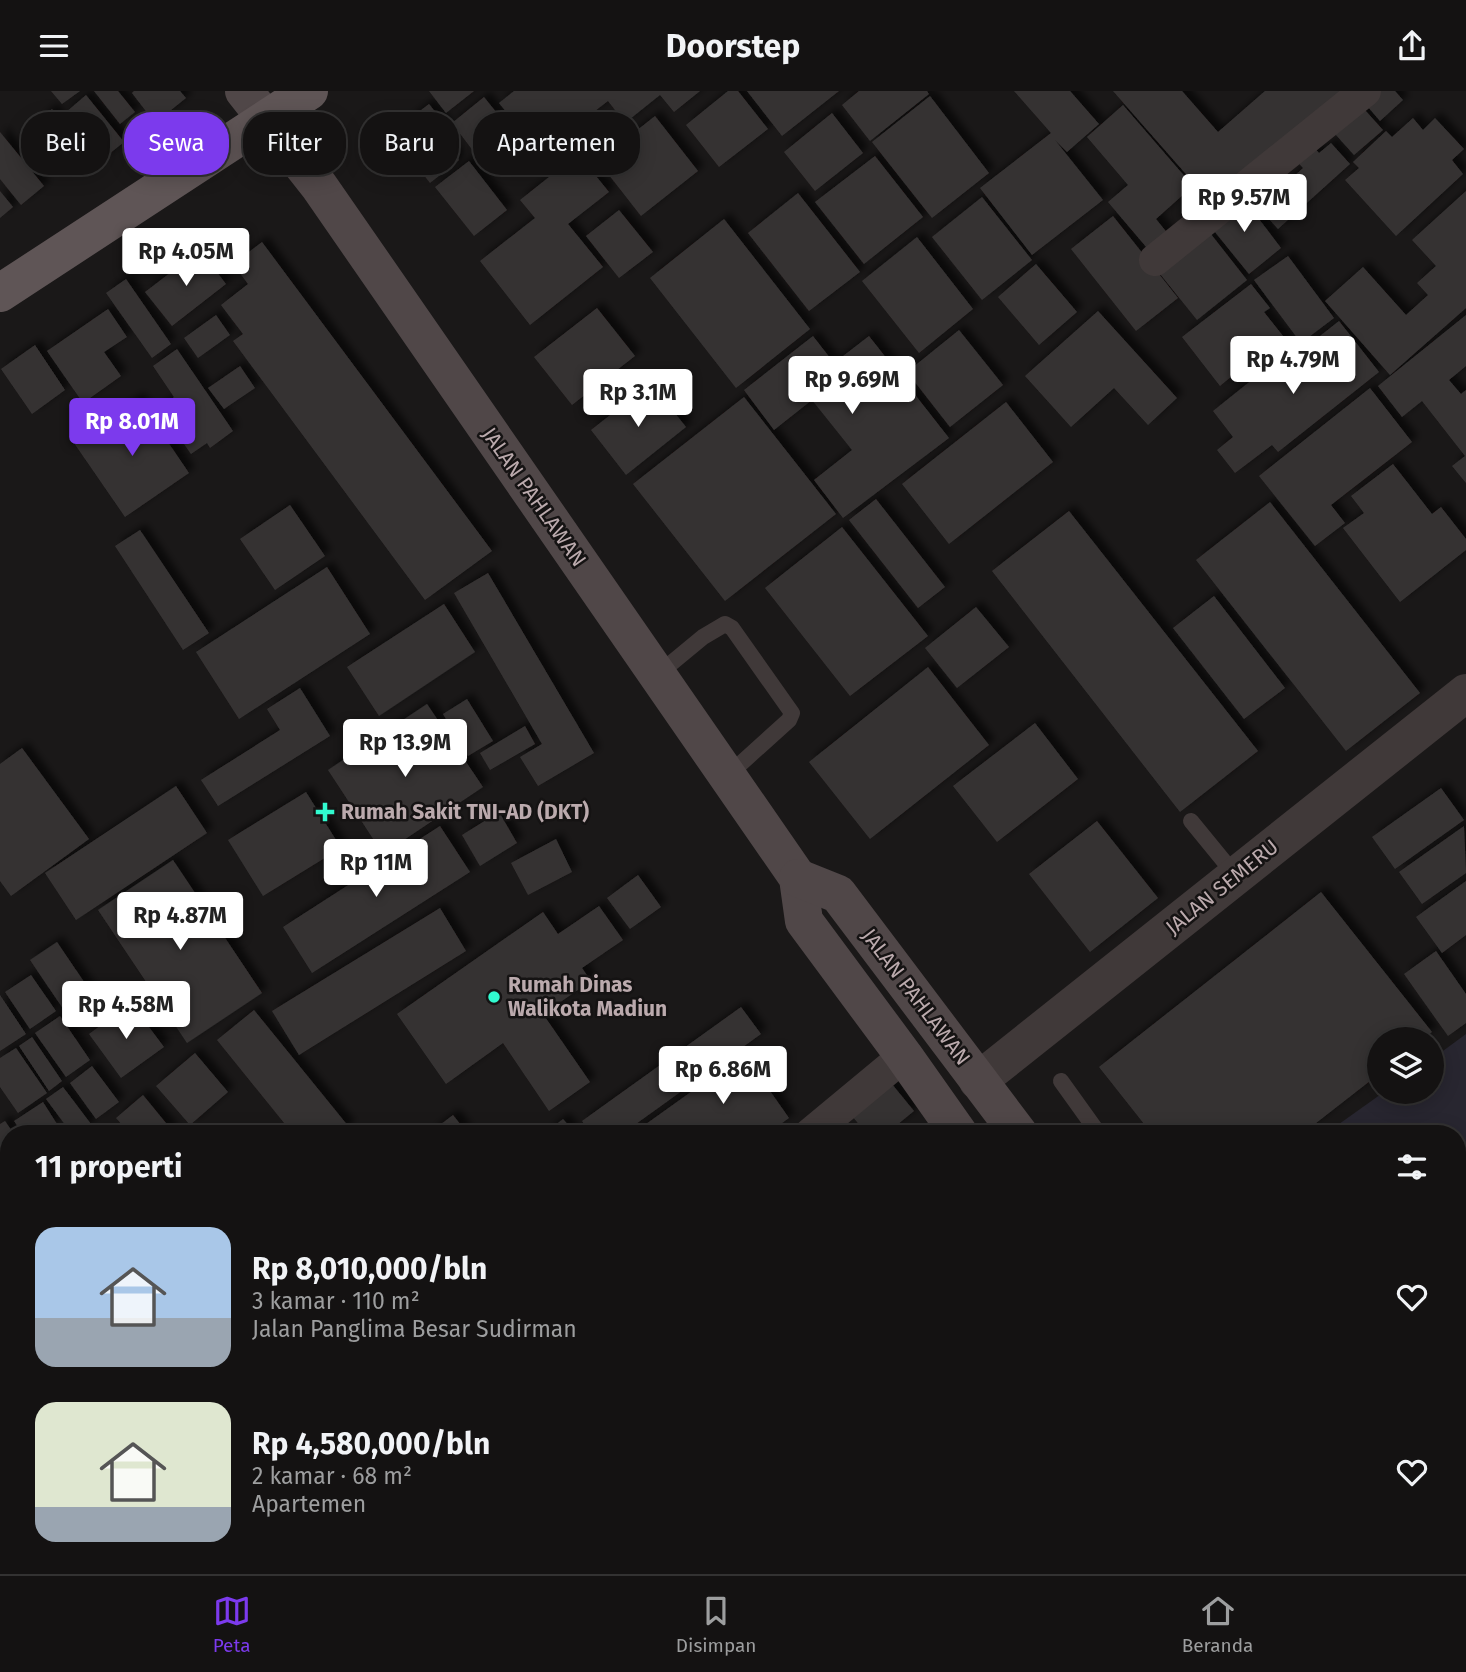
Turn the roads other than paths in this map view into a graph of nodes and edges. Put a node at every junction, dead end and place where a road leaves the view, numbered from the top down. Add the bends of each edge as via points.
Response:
1 (309, 91) edge
2 (1365, 91) edge
3 (255, 105) edge
4 (1154, 260) dead end
5 (0, 293) edge
6 (657, 675) junction
7 (1466, 693) edge
8 (727, 776) junction
9 (1191, 821) dead end
10 (1236, 876) junction
11 (798, 878) junction
12 (904, 1056) junction
13 (978, 1080) junction
14 (1061, 1081) dead end
15 (821, 1125) edge
16 (952, 1125) edge
17 (1012, 1125) edge
18 (1093, 1125) edge

1 - 3 main road
2 - 4 street
3 - 5 main road
3 - 6 main road, JALAN PAHLAWAN via 319,186
6 - 8 main road, JALAN PAHLAWAN
6 - 8 lane via 725,624 792,713
7 - 10 street, JALAN SEMERU
8 - 11 main road, JALAN PAHLAWAN
9 - 10 lane
10 - 13 street, JALAN SEMERU
11 - 12 main road, JALAN PAHLAWAN via 804,921
11 - 13 main road, JALAN PAHLAWAN via 838,894
12 - 15 street
12 - 16 main road, JALAN PAHLAWAN
13 - 17 main road, JALAN PAHLAWAN
14 - 18 lane

